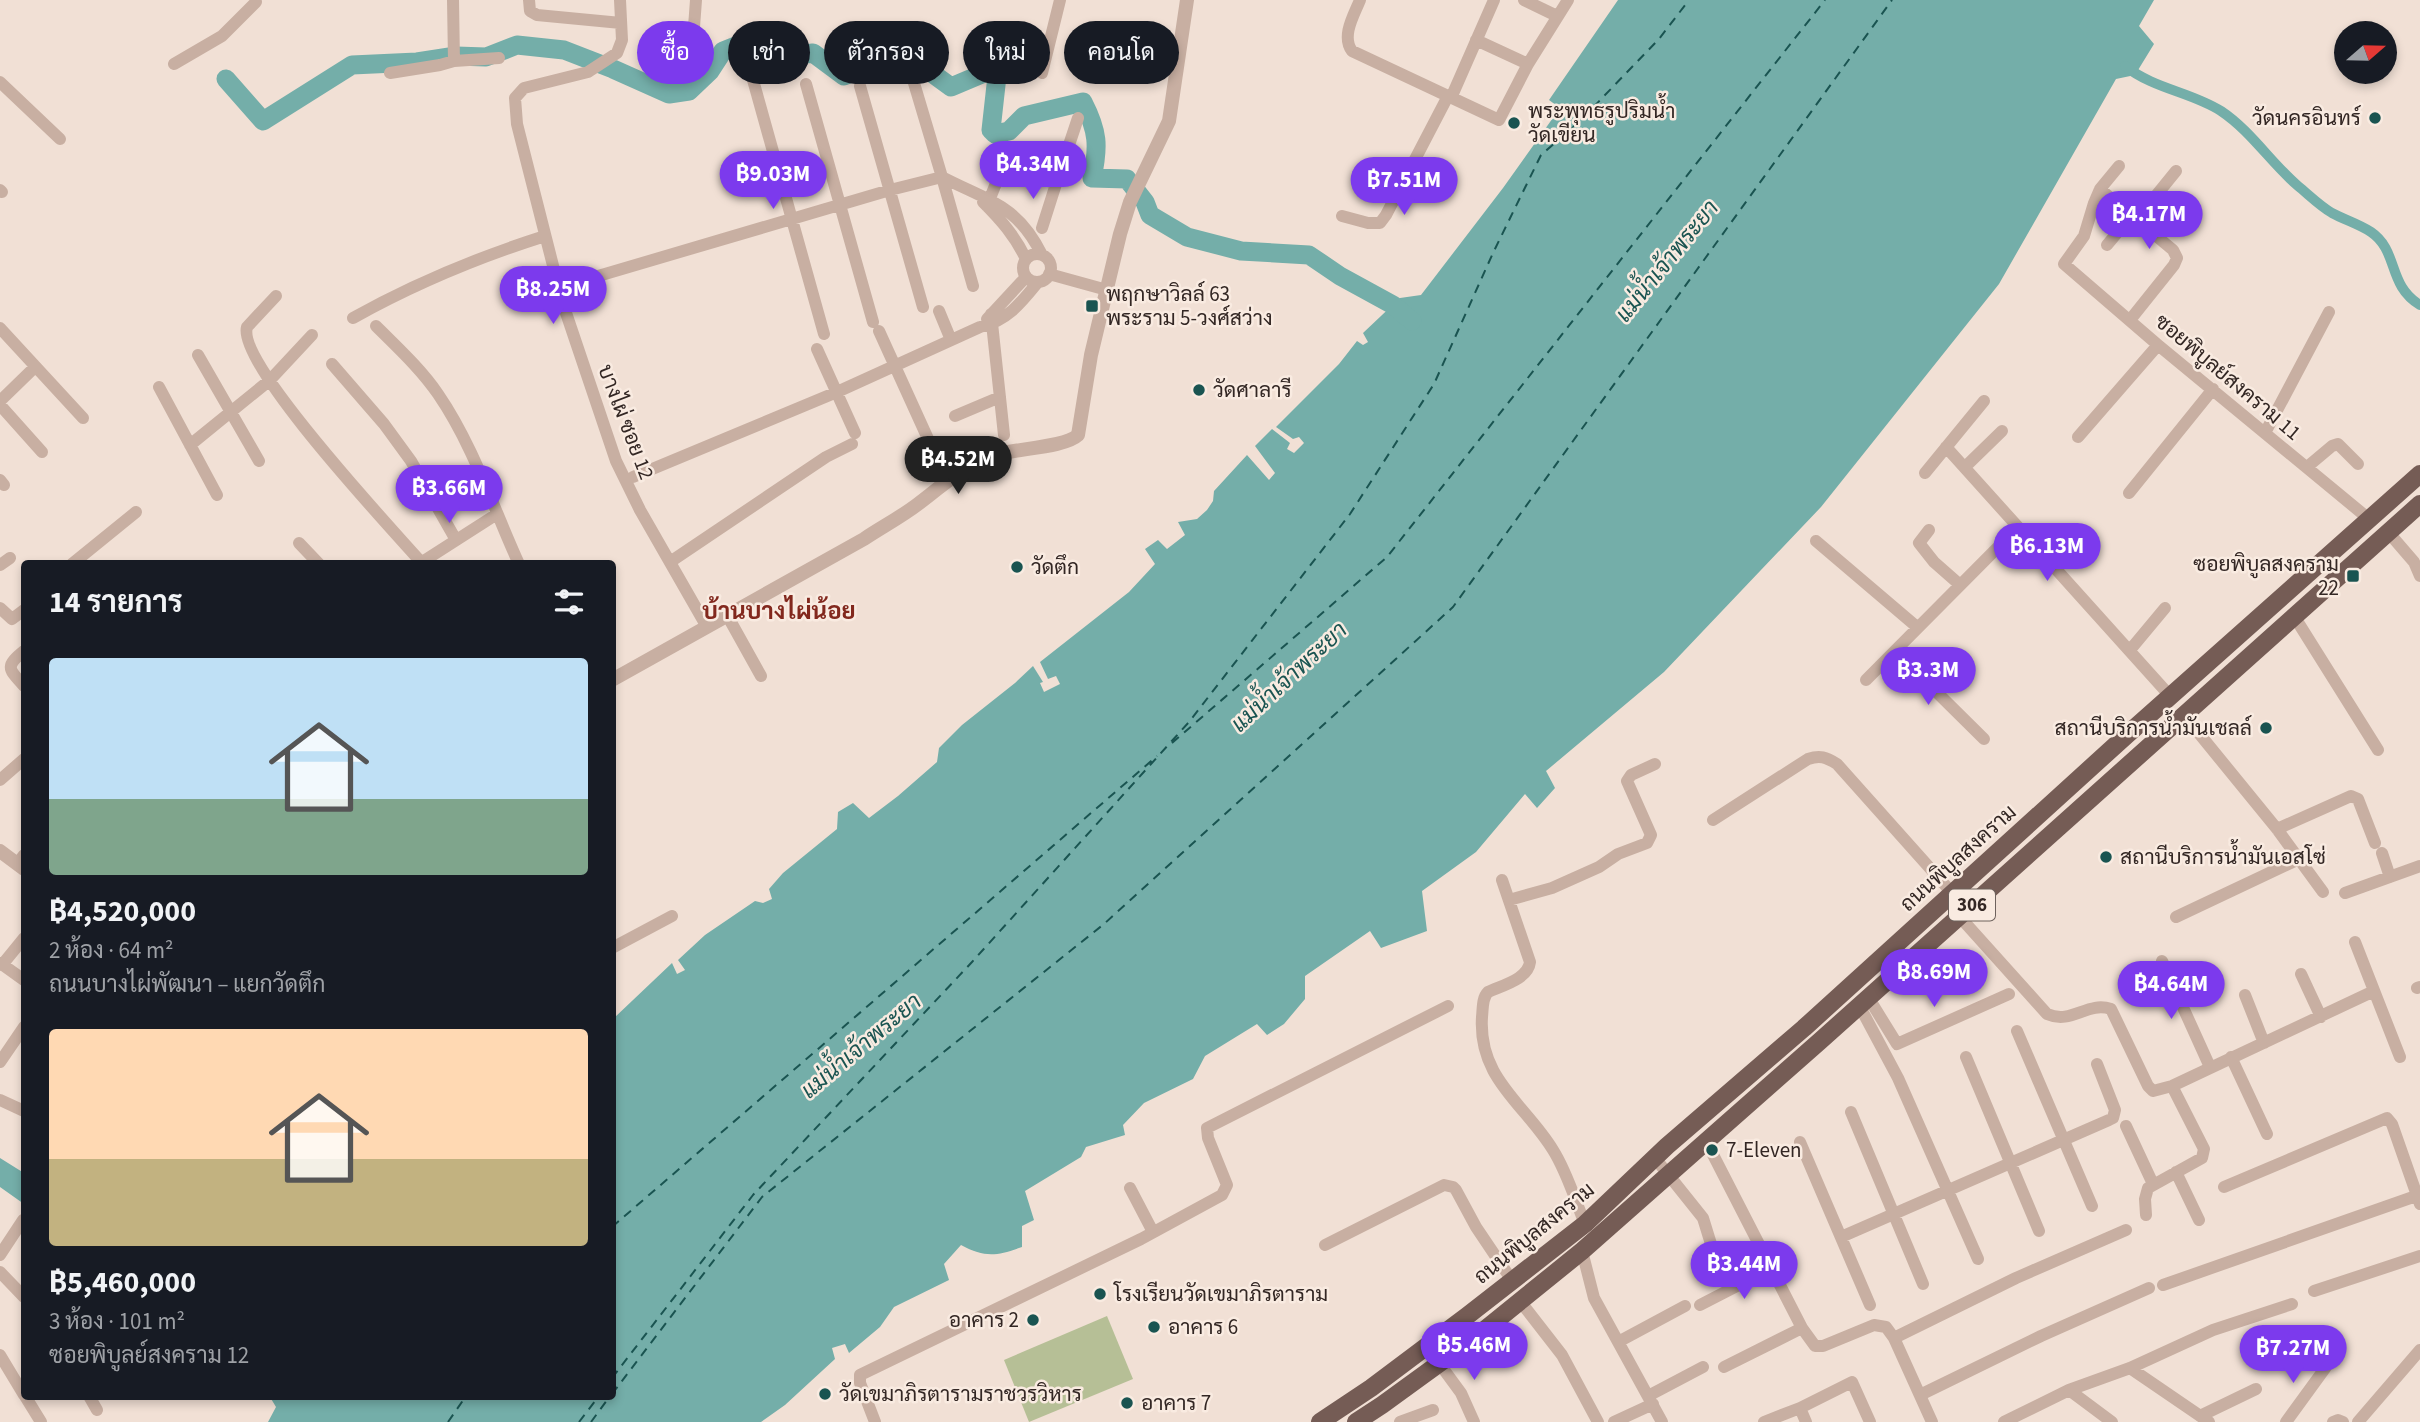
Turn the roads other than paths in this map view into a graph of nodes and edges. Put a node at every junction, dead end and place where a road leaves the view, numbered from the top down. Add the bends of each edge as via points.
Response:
1 (453, 0) edge
2 (529, 0) edge
3 (620, 0) edge
4 (696, 0) edge
5 (1060, 0) edge
6 (1187, 0) edge
7 (1360, 0) edge
8 (1494, 0) edge
9 (1524, 0) edge
10 (1568, 0) edge
11 (255, 1) edge
12 (1557, 16) junction
13 (694, 21) edge
14 (621, 23) junction
15 (1476, 40) junction
16 (1050, 41) edge
17 (454, 56) junction
18 (499, 58) dead end
19 (174, 64) dead end
20 (1528, 64) junction
21 (390, 74) dead end
22 (0, 82) edge
23 (754, 84) edge
24 (806, 84) dead end
25 (914, 84) edge
26 (860, 86) dead end
27 (1449, 97) junction
28 (1078, 118) dead end
29 (60, 139) dead end
30 (2119, 166) dead end
31 (2176, 171) dead end
32 (942, 177) junction
33 (1056, 184) junction
34 (2100, 189) junction
35 (890, 190) junction
36 (989, 202) junction
37 (840, 204) junction
38 (1342, 216) dead end
39 (2135, 217) junction
40 (792, 218) junction
41 (1042, 228) dead end
42 (545, 236) junction
43 (2107, 245) dead end
44 (1042, 255) junction
45 (1026, 259) junction
46 (1049, 274) junction
47 (1032, 279) junction
48 (571, 284) dead end
49 (973, 286) dead end
50 (1107, 290) junction
51 (276, 296) dead end
52 (923, 307) dead end
53 (939, 311) dead end
54 (2329, 312) dead end
55 (353, 318) dead end
56 (2130, 320) junction
57 (988, 322) junction
58 (376, 326) dead end
59 (0, 328) edge
60 (824, 334) dead end
61 (312, 335) dead end
62 (951, 340) junction
63 (2158, 345) junction
64 (817, 349) dead end
65 (198, 355) dead end
66 (332, 364) dead end
67 (893, 366) junction
68 (35, 367) junction
69 (270, 380) junction
70 (159, 387) dead end
71 (2213, 389) junction
72 (837, 392) junction
73 (1000, 397) junction
74 (1984, 401) dead end
75 (0, 403) edge
76 (230, 412) junction
77 (955, 416) dead end
78 (83, 418) dead end
79 (2001, 431) dead end
80 (2265, 433) junction
81 (1004, 435) dead end
82 (2078, 437) dead end
83 (190, 445) junction
84 (1946, 447) junction
85 (42, 452) dead end
86 (259, 461) dead end
87 (939, 463) dead end
88 (2358, 464) dead end
89 (1965, 467) junction
90 (2307, 467) junction
91 (1925, 473) dead end
92 (2420, 474) edge
93 (633, 478) dead end
94 (2129, 493) dead end
95 (217, 495) dead end
96 (2420, 504) edge
97 (136, 512) dead end
98 (497, 514) junction
99 (2369, 519) junction
100 (2018, 527) junction
101 (1929, 530) dead end
102 (2389, 533) junction
103 (456, 540) junction
104 (1816, 541) dead end
105 (299, 543) dead end
106 (77, 560) edge
107 (315, 560) edge
108 (417, 560) edge
109 (425, 560) edge
110 (517, 560) edge
111 (670, 562) junction
112 (2420, 576) edge
113 (1959, 584) junction
114 (0, 608) edge
115 (2165, 608) dead end
116 (21, 615) edge
117 (727, 615) junction
118 (2294, 616) junction
119 (707, 626) junction
120 (1917, 627) junction
121 (2130, 650) junction
122 (1895, 651) junction
123 (21, 654) edge
124 (761, 676) dead end
125 (616, 678) edge
126 (1866, 680) dead end
127 (21, 683) edge
128 (2171, 697) junction
129 (2183, 715) junction
130 (1984, 739) dead end
131 (2378, 750) dead end
132 (21, 762) edge
133 (1655, 764) dead end
134 (0, 780) edge
135 (1713, 820) dead end
136 (2277, 829) junction
137 (0, 851) edge
138 (2299, 859) junction
139 (21, 862) edge
140 (2420, 866) edge
141 (2390, 877) junction
142 (1502, 880) dead end
143 (2323, 891) dead end
144 (2346, 893) dead end
145 (1953, 894) junction
146 (1509, 900) junction
147 (672, 916) dead end
148 (1959, 916) junction
149 (2176, 917) dead end
150 (21, 941) edge
151 (2355, 942) dead end
152 (616, 946) edge
153 (2162, 961) dead end
154 (1, 964) edge
155 (2301, 974) dead end
156 (21, 978) edge
157 (2374, 991) junction
158 (2009, 994) dead end
159 (2245, 995) dead end
160 (1864, 1001) junction
161 (1448, 1006) dead end
162 (2320, 1017) junction
163 (2017, 1031) dead end
164 (21, 1037) edge
165 (2264, 1043) junction
166 (1966, 1057) dead end
167 (2400, 1057) dead end
168 (2231, 1058) junction
169 (0, 1062) edge
170 (2097, 1064) dead end
171 (2210, 1067) junction
172 (2172, 1086) junction
173 (0, 1100) edge
174 (21, 1110) edge
175 (1851, 1112) dead end
176 (2126, 1126) dead end
177 (2267, 1133) dead end
178 (2064, 1140) junction
179 (1706, 1141) junction
180 (1800, 1142) dead end
181 (1655, 1158) junction
182 (2011, 1163) junction
183 (2176, 1172) junction
184 (1668, 1175) junction
185 (1628, 1184) junction
186 (2153, 1184) junction
187 (2224, 1187) dead end
188 (1130, 1188) dead end
189 (1947, 1190) junction
190 (1640, 1200) junction
191 (2418, 1200) edge
192 (2092, 1206) dead end
193 (1893, 1215) junction
194 (2146, 1215) dead end
195 (2199, 1220) dead end
196 (21, 1223) edge
197 (1585, 1224) junction
198 (2126, 1230) dead end
199 (2039, 1231) dead end
200 (1153, 1232) junction
201 (1841, 1237) junction
202 (1711, 1244) dead end
203 (1325, 1245) dead end
204 (1582, 1251) junction
205 (0, 1255) edge
206 (2420, 1256) edge
207 (1978, 1259) dead end
208 (1772, 1268) junction
209 (0, 1272) edge
210 (1513, 1282) junction
211 (1923, 1284) dead end
212 (2163, 1285) dead end
213 (2149, 1287) dead end
214 (2314, 1291) dead end
215 (21, 1294) edge
216 (1520, 1301) junction
217 (2292, 1304) dead end
218 (1700, 1305) dead end
219 (1870, 1305) dead end
220 (1685, 1306) dead end
221 (1802, 1328) junction
222 (1894, 1338) junction
223 (1618, 1342) junction
224 (2420, 1350) edge
225 (0, 1355) edge
226 (1439, 1363) junction
227 (1703, 1367) dead end
228 (1724, 1367) dead end
229 (2326, 1367) dead end
230 (2130, 1368) junction
231 (21, 1389) edge
232 (2256, 1389) dead end
233 (2069, 1390) junction
234 (1920, 1395) junction
235 (27, 1400) edge
236 (91, 1400) edge
237 (1651, 1400) junction
238 (1800, 1408) junction
239 (97, 1410) dead end
240 (1433, 1410) dead end
241 (2204, 1419) edge
242 (1363, 1420) edge
243 (41, 1422) edge
244 (875, 1422) edge
245 (1321, 1422) edge
246 (1399, 1422) edge
247 (1474, 1422) edge
248 (1598, 1422) edge
249 (1614, 1422) edge
250 (1662, 1422) edge
251 (1764, 1422) edge
252 (1807, 1422) edge
253 (1870, 1422) edge
254 (1932, 1422) edge
255 (2004, 1422) edge
256 (2112, 1422) edge
257 (2286, 1422) edge
258 (2333, 1422) edge
259 (2343, 1422) edge
260 (2358, 1422) edge

1 - 17 street
2 - 14 street via 530,11 537,15
3 - 14 street
4 - 13 street
5 - 16 street
6 - 50 street via 1169,121 1130,202
7 - 27 street via 1347,36 1352,51
8 - 15 street
9 - 12 street
10 - 12 street
11 - 19 street via 222,36
12 - 20 street
14 - 42 street, บางไผ่ ซอย 12 via 617,53 595,70 524,88 515,99
15 - 20 street
15 - 27 street
17 - 18 street
17 - 21 street via 440,65
20 - 27 street via 1499,120
22 - 29 street
23 - 40 street
24 - 37 street
25 - 32 street
26 - 35 street
27 - 38 street via 1380,223
28 - 33 street
30 - 34 street
31 - 39 street
32 - 35 street
32 - 36 street
32 - 49 street
33 - 36 street via 1006,167 999,172
33 - 41 street
34 - 39 street
34 - 56 street, ซอยพิบูลย์สงคราม 11 via 2084,236 2064,264
35 - 37 street
35 - 52 street
36 - 44 street via 1014,214
36 - 45 street
37 - 40 street
37 - 67 street via 876,327
39 - 43 street
39 - 56 street via 2177,257
40 - 48 street
40 - 60 street
42 - 55 street via 499,251
42 - 111 street, บางไผ่ ซอย 12 via 562,301 617,461
44 - 45 street
44 - 46 street via 1050,263
45 - 47 street via 1023,265
46 - 47 street via 1042,281
46 - 50 street
47 - 57 street via 1018,306
50 - 117 street via 1074,439 984,458 874,533
51 - 69 street via 246,331
53 - 62 street
54 - 80 street
56 - 63 street, ซอยพิบูลย์สงคราม 11
57 - 62 street
57 - 73 street
58 - 98 street via 436,392 466,444
59 - 68 street
61 - 69 street
62 - 67 street
63 - 71 street, ซอยพิบูลย์สงคราม 11
63 - 82 street
64 - 72 street
65 - 76 street
66 - 103 street via 411,461
67 - 72 street
67 - 87 street
68 - 75 street
68 - 78 street
69 - 76 street
69 - 108 street
70 - 83 street
71 - 80 street, ซอยพิบูลย์สงคราม 11
71 - 94 street
72 - 93 street
72 - 111 street via 853,438
73 - 77 street
73 - 81 street
74 - 84 street
75 - 85 street
76 - 83 street
76 - 86 street
79 - 89 street
80 - 90 street, ซอยพิบูลย์สงคราม 11
83 - 95 street
84 - 89 street
84 - 91 street
88 - 90 street via 2338,444
89 - 100 street
90 - 99 street, ซอยพิบูลย์สงคราม 11
92 - 99 main road, ถนนพิบูลสงคราม / 306
96 - 102 main road, ถนนพิบูลสงคราม / 306
97 - 106 street
98 - 103 street
98 - 110 street
99 - 128 main road, ถนนพิบูลสงคราม / 306
100 - 113 street
100 - 121 street
101 - 113 street via 1919,543
102 - 112 street
102 - 118 main road, ถนนพิบูลสงคราม / 306
103 - 109 street
104 - 120 street
105 - 107 street
111 - 119 street, บางไผ่ ซอย 12
113 - 120 street
114 - 116 street via 17,621
115 - 121 street
117 - 119 street
117 - 124 street
118 - 129 main road, ถนนพิบูลสงคราม / 306
118 - 131 street
119 - 125 street
120 - 122 street
121 - 128 street
122 - 126 street
122 - 130 street
123 - 127 street via 10,666
128 - 129 main road
128 - 145 main road, ถนนพิบูลสงคราม / 306
129 - 136 street
129 - 148 main road, ถนนพิบูลสงคราม / 306
132 - 134 street
133 - 146 street via 1630,775 1627,781 1651,835 1647,843 1552,888
135 - 145 street via 1808,759 1827,758
136 - 138 street
136 - 141 street via 2351,796 2358,799
137 - 139 street
138 - 143 street
138 - 149 street
140 - 141 street
141 - 144 street
142 - 146 street
145 - 181 main road, ถนนพิบูลสงคราม / 306
146 - 197 street via 1529,969 1484,996 1484,1045 1495,1074 1555,1153
147 - 152 street
148 - 160 main road, ถนนพิบูลสงคราม / 306
148 - 172 street via 2047,1014 2065,1018 2099,1006 2111,1009 2148,1086 2153,1091
150 - 154 street
151 - 157 street
153 - 171 street
154 - 156 street
155 - 162 street
157 - 162 street
157 - 167 street
158 - 160 street via 1897,1044
159 - 165 street
160 - 179 main road, ถนนพิบูลสงคราม / 306
160 - 189 street
161 - 200 street via 1207,1128 1226,1191
162 - 165 street
163 - 178 street
164 - 169 street
165 - 168 street
166 - 182 street
168 - 171 street
168 - 177 street
170 - 178 street via 2115,1114
171 - 172 street
172 - 183 street via 2205,1155
173 - 174 street
175 - 193 street
176 - 186 street
178 - 182 street
178 - 192 street
179 - 184 main road, ถนนพิบูลสงคราม / 306
179 - 208 street
180 - 201 street
181 - 184 street
181 - 185 main road, ถนนพิบูลสงคราม / 306
182 - 189 street
182 - 199 street
183 - 186 street
183 - 195 street
184 - 190 main road, ถนนพิบูลสงคราม / 306
184 - 202 street via 1703,1218
185 - 190 main road
185 - 197 main road, ถนนพิบูลสงคราม / 306
186 - 194 street via 2147,1191
187 - 191 street via 2387,1118
188 - 200 street
189 - 193 street
189 - 207 street
190 - 204 main road, ถนนพิบูลสงคราม / 306
191 - 212 street
193 - 201 street
193 - 211 street
196 - 205 street
197 - 210 main road, ถนนพิบูลสงคราม / 306
198 - 222 street
200 - 244 street via 860,1375
201 - 219 street
203 - 210 street via 1449,1185
204 - 216 main road, ถนนพิบูลสงคราม / 306
204 - 223 street via 1594,1298
206 - 214 street
208 - 218 street
208 - 221 street
209 - 215 street
210 - 245 main road, ถนนพิบูลสงคราม / 306
213 - 234 street
216 - 226 main road, ถนนพิบูลสงคราม / 306
216 - 248 street via 1562,1355
217 - 230 street via 2213,1330
220 - 223 street
221 - 222 street via 1818,1347 1874,1325 1886,1328
221 - 228 street
222 - 234 street
223 - 237 street
224 - 260 street
225 - 231 street
226 - 242 main road, ถนนพิบูลสงคราม / 306
226 - 247 street via 1461,1393
227 - 237 street
229 - 257 street
230 - 233 street
230 - 241 street
232 - 241 street
233 - 255 street
233 - 256 street
234 - 254 street
235 - 243 street
236 - 239 street
237 - 249 street
237 - 250 street
238 - 251 street
238 - 252 street
238 - 253 street via 1852,1382
240 - 246 street
258 - 259 street

